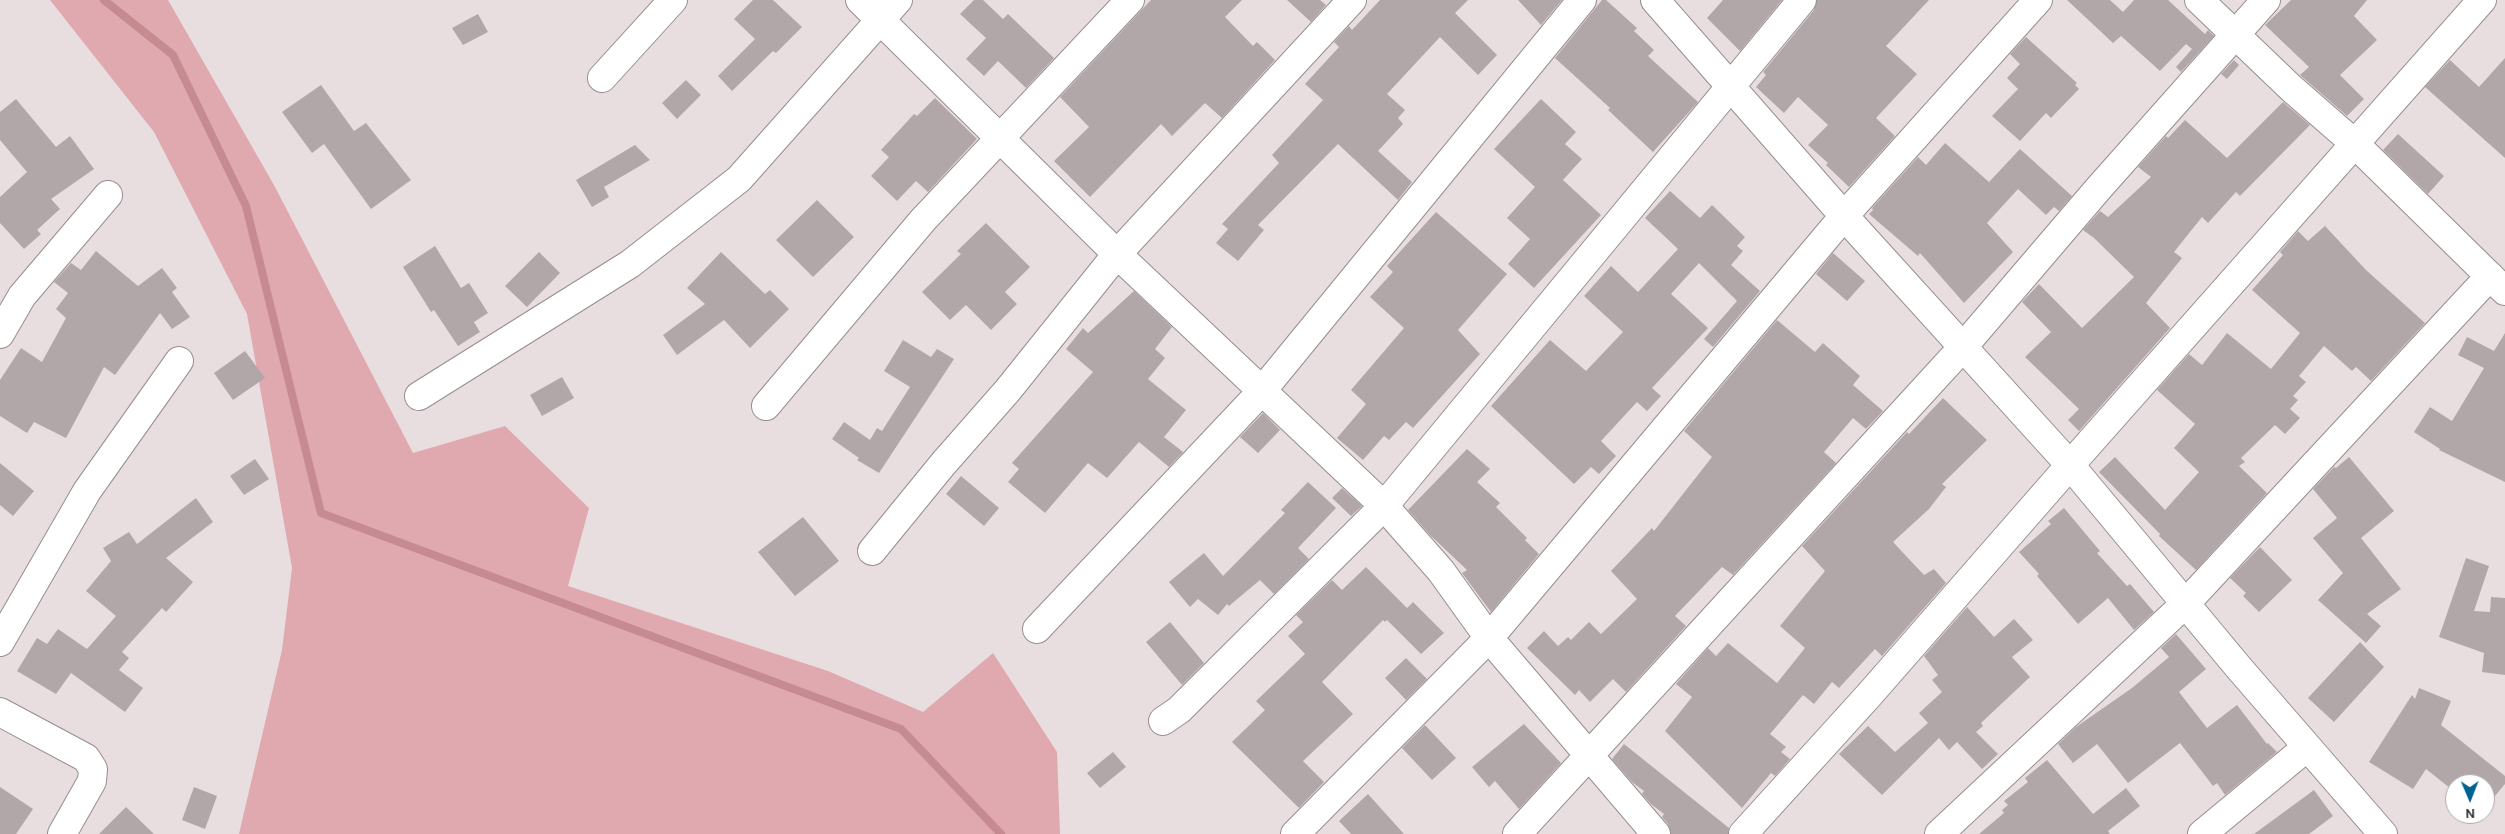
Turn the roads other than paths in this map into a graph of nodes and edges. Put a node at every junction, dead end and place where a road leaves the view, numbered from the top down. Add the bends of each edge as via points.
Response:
1 (674, 0) edge
2 (860, 0) edge
3 (1130, 0) edge
4 (1352, 0) edge
5 (1582, 0) edge
6 (1655, 0) edge
7 (1802, 0) edge
8 (2038, 0) edge
9 (2200, 0) edge
10 (2266, 0) edge
11 (2482, 0) edge
12 (889, 10) edge
13 (2235, 36) junction
14 (602, 78) dead end
15 (1731, 88) junction
16 (999, 138) junction
17 (2354, 143) junction
18 (108, 195) dead end
19 (1844, 216) junction
20 (1117, 254) junction
21 (2498, 283) edge
22 (0, 334) edge
23 (1963, 347) junction
24 (179, 361) dead end
25 (1261, 392) junction
26 (419, 396) dead end
27 (766, 406) dead end
28 (2070, 465) junction
29 (1384, 506) junction
30 (872, 551) dead end
31 (2186, 603) junction
32 (1038, 629) dead end
33 (1489, 638) junction
34 (0, 642) edge
35 (0, 712) edge
36 (1162, 721) dead end
37 (2306, 748) junction
38 (1589, 753) junction
39 (62, 834) edge
40 (1295, 834) edge
41 (1517, 834) edge
42 (1656, 834) edge
43 (1743, 834) edge
44 (1939, 834) edge
45 (2202, 834) edge
46 (2383, 834) edge

1 - 14 street
2 - 12 street
3 - 16 street
4 - 20 street
5 - 25 street
6 - 15 street
7 - 15 street
8 - 19 street
9 - 13 street
10 - 13 street
11 - 17 street
12 - 16 street
12 - 26 street via 739,179 630,264
13 - 17 street
13 - 23 street via 2098,188
15 - 19 street
15 - 29 street
16 - 20 street
16 - 27 street via 923,220
17 - 21 street
17 - 28 street
18 - 22 street via 22,296
19 - 23 street
19 - 33 street
20 - 25 street
20 - 30 street
21 - 31 street
23 - 28 street
23 - 38 street
24 - 34 street via 87,491
25 - 29 street
25 - 32 street
28 - 31 street
28 - 43 street
29 - 33 street via 1441,571
29 - 36 street via 1179,710
31 - 37 street
31 - 44 street
33 - 38 street
33 - 40 street
35 - 39 street via 86,758 93,769 92,781
37 - 45 street
37 - 46 street
38 - 41 street
38 - 42 street

